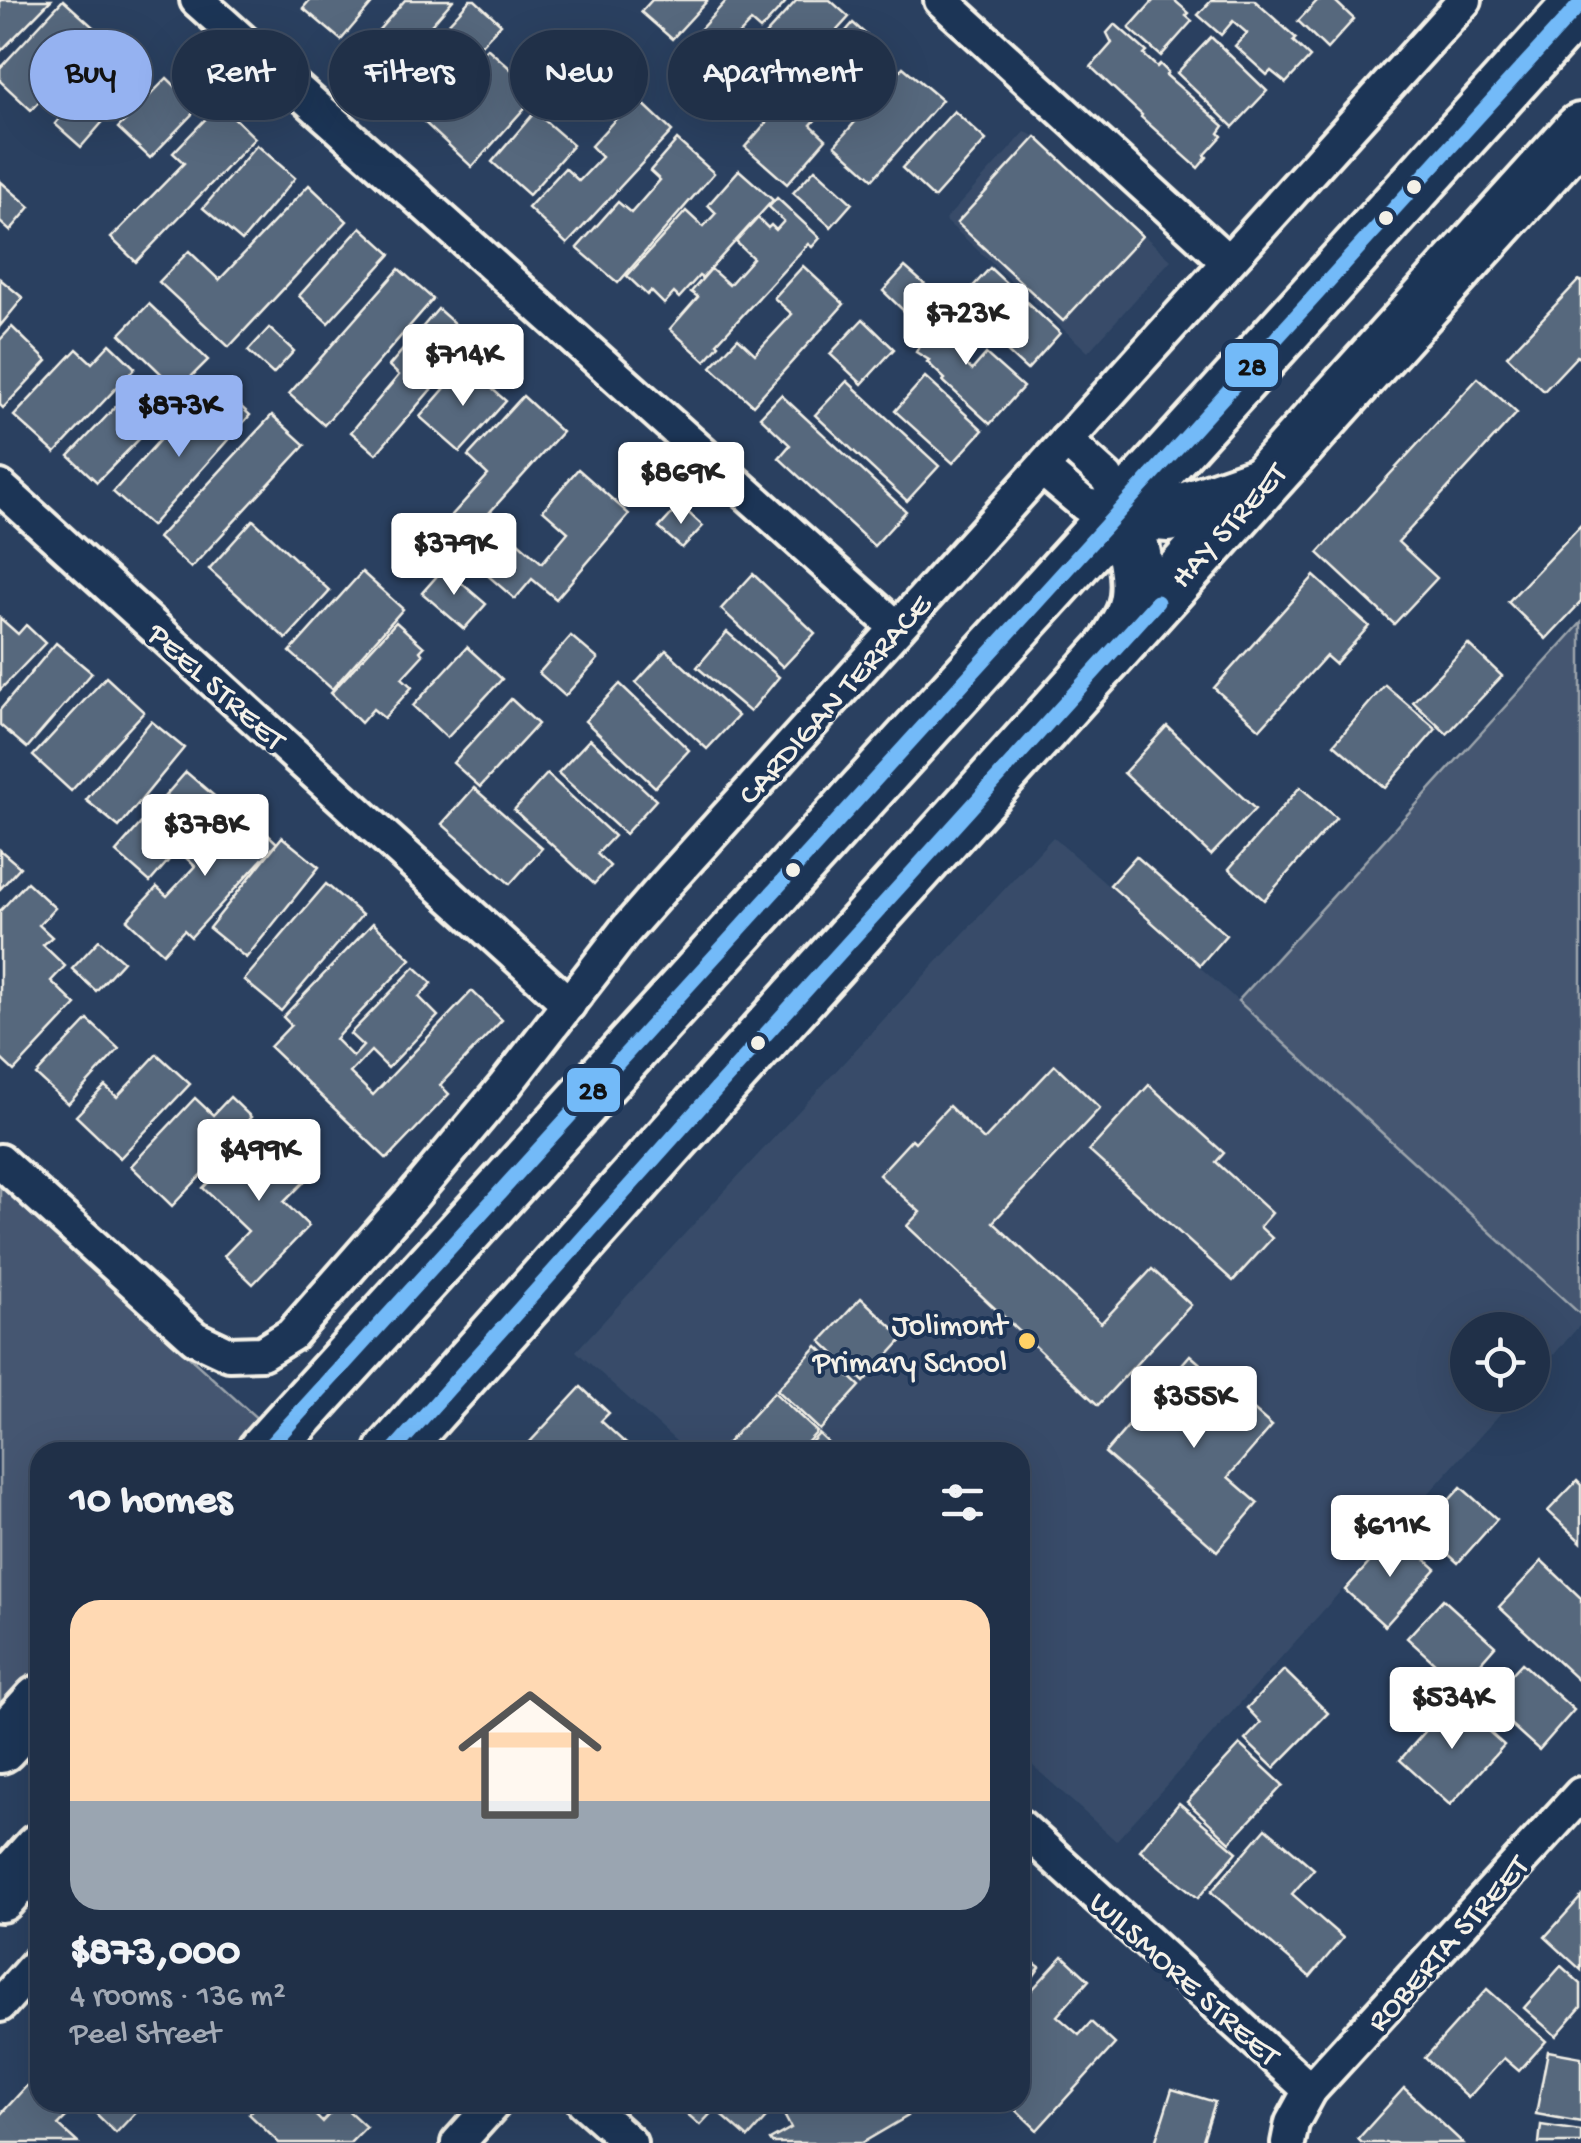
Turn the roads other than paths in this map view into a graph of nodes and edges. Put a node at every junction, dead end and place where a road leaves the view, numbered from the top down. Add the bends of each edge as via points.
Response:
1 (197, 0) edge
2 (940, 0) edge
3 (1465, 0) edge
4 (1581, 4) edge
5 (1581, 130) edge
6 (1227, 261) junction
7 (1066, 441) junction
8 (1042, 469) junction
9 (1264, 482) junction
10 (0, 486) edge
11 (1122, 512) junction
12 (897, 628) junction
13 (1113, 650) junction
14 (569, 1004) junction
15 (0, 1161) edge
16 (273, 1442) edge
17 (401, 1442) edge
18 (30, 1713) edge
19 (0, 1746) edge
20 (1581, 1794) edge
21 (1030, 1835) edge
22 (30, 1861) edge
23 (0, 1895) edge
24 (30, 1971) edge
25 (0, 2005) edge
26 (1310, 2090) junction
27 (486, 2112) edge
28 (595, 2112) edge
29 (458, 2143) edge
30 (630, 2143) edge
31 (1288, 2143) edge

1 - 12 street
2 - 6 street
3 - 6 street, CARDIGAN TERRACE
4 - 11 main road
5 - 9 main road, HAY STREET
6 - 7 street, CARDIGAN TERRACE
7 - 8 street, CARDIGAN TERRACE
7 - 11 street via 1107,478
8 - 11 street via 1084,505
8 - 12 street, CARDIGAN TERRACE
9 - 11 main road via 1169,515
9 - 13 main road, HAY STREET
10 - 14 street, PEEL STREET
11 - 13 main road via 1131,540 1135,608
11 - 16 main road
12 - 14 street, CARDIGAN TERRACE via 665,885
13 - 17 main road, HAY STREET
14 - 15 street, CARDIGAN TERRACE via 412,1198 291,1334 262,1353 229,1354 195,1338
18 - 19 main road
20 - 26 street, ROBERTA STREET
21 - 26 street, WILSMORE STREET
22 - 23 main road
24 - 25 street
26 - 31 street, WILSMORE STREET
27 - 29 street
28 - 30 street

